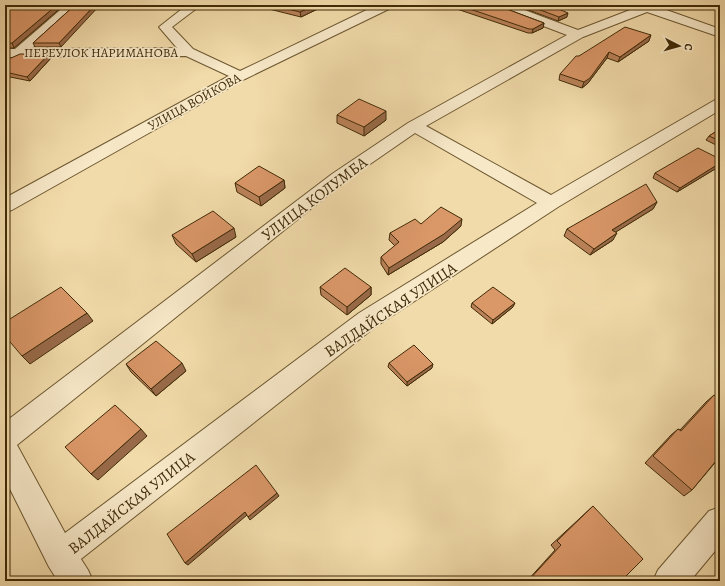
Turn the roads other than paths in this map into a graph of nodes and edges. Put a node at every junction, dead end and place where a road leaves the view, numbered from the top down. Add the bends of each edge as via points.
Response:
1 (73, 5) edge
2 (195, 5) edge
3 (387, 5) edge
4 (500, 5) edge
5 (651, 6) edge
6 (720, 33) edge
7 (578, 34) junction
8 (188, 52) junction
9 (5, 53) edge
10 (20, 53) junction
11 (5, 63) edge
12 (240, 76) junction
13 (720, 103) edge
14 (414, 126) junction
15 (551, 203) junction
16 (5, 206) edge
17 (5, 438) edge
18 (5, 450) edge
19 (720, 522) edge
20 (60, 556) junction
21 (77, 581) edge
22 (669, 581) edge

1 - 10 street
2 - 8 street via 165,27
3 - 12 street, УЛИЦА ВОЙКОВА
4 - 7 street
5 - 6 street
5 - 7 street, УЛИЦА КОЛУМБА
7 - 14 street, УЛИЦА КОЛУМБА
8 - 10 street, ПЕРЕУЛОК НАРИМАНОВА
8 - 12 street, ПЕРЕУЛОК НАРИМАНОВА
9 - 10 street, ПЕРЕУЛОК НАРИМАНОВА
10 - 11 street
12 - 16 street, УЛИЦА ВОЙКОВА
13 - 15 street, ВАЛДАЙСКАЯ УЛИЦА
14 - 15 street
14 - 17 street, УЛИЦА КОЛУМБА via 338,178
15 - 20 street, ВАЛДАЙСКАЯ УЛИЦА via 368,320
18 - 20 street
19 - 22 street
20 - 21 street

